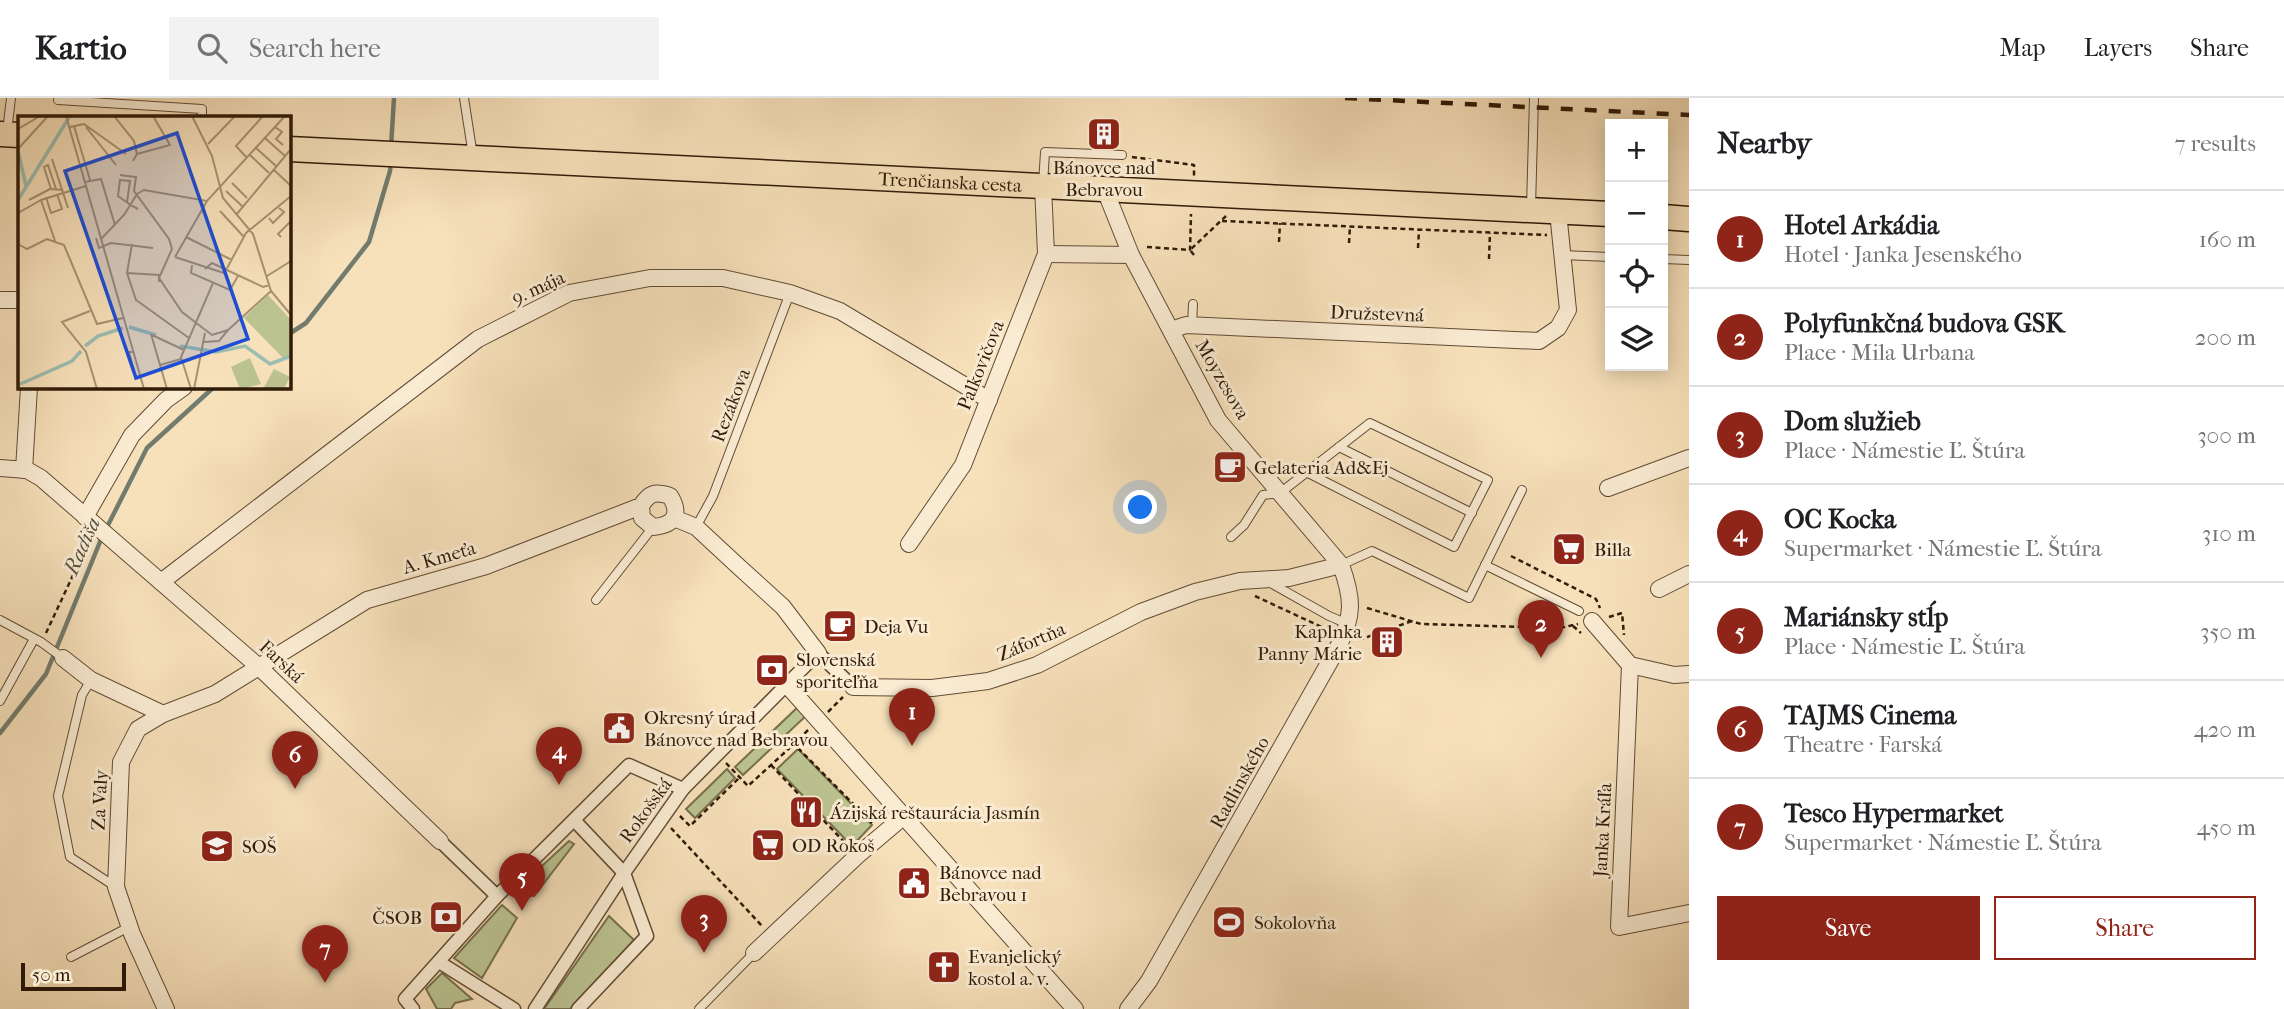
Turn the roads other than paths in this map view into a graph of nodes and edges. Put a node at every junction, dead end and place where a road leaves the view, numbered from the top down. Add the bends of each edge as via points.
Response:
1 (11, 98) edge
2 (464, 98) edge
3 (1534, 98) edge
4 (58, 100) dead end
5 (202, 116) edge
6 (9, 135) edge
7 (290, 149) edge
8 (1122, 155) road end
9 (473, 159) junction
10 (1043, 186) junction
11 (1105, 190) junction
12 (1531, 210) junction
13 (1605, 215) edge
14 (1668, 217) edge
15 (1689, 219) edge
16 (1559, 224) junction
17 (1046, 254) junction
18 (1131, 255) junction
19 (1562, 255) junction
20 (1605, 257) edge
21 (1668, 259) edge
22 (1689, 260) edge
23 (790, 293) junction
24 (0, 300) edge
25 (18, 300) edge
26 (1193, 303) dead end
27 (1189, 325) junction
28 (1171, 330) junction
29 (29, 388) edge
30 (183, 388) edge
31 (989, 400) junction
32 (1339, 447) junction
33 (1689, 458) edge
34 (0, 468) edge
35 (25, 470) junction
36 (1306, 472) junction
37 (1608, 488) dead end
38 (1522, 490) dead end
39 (1280, 493) junction
40 (641, 506) junction
41 (1472, 513) junction
42 (674, 518) junction
43 (89, 520) junction
44 (653, 527) junction
45 (696, 527) junction
46 (1231, 537) dead end
47 (909, 544) dead end
48 (1341, 565) junction
49 (1485, 565) junction
50 (1689, 574) edge
51 (1264, 580) junction
52 (161, 582) junction
53 (1659, 589) dead end
54 (596, 600) dead end
55 (1591, 615) joint
56 (0, 620) edge
57 (1350, 624) junction
58 (38, 640) junction
59 (818, 653) junction
60 (63, 659) joint
61 (1630, 664) junction
62 (259, 667) junction
63 (1689, 674) edge
64 (91, 680) junction
65 (787, 685) junction
66 (853, 687) joint
67 (0, 701) edge
68 (163, 714) junction
69 (683, 789) junction
70 (903, 817) junction
71 (574, 820) junction
72 (440, 841) joint
73 (624, 873) junction
74 (116, 887) junction
75 (497, 896) junction
76 (1689, 913) edge
77 (130, 927) junction
78 (754, 953) joint
79 (71, 957) dead end
80 (439, 962) junction
81 (409, 1004) edge
82 (166, 1009) edge
83 (513, 1009) edge
84 (535, 1009) edge
85 (578, 1009) edge
86 (699, 1009) edge
87 (1075, 1009) edge
88 (1129, 1009) edge

1 - 6 lane
2 - 9 lane
3 - 12 lane
4 - 5 lane via 202,109
7 - 9 main road, Trenčianska cesta
8 - 10 lane via 1045,152
9 - 10 main road, Trenčianska cesta
10 - 11 main road, Trenčianska cesta
10 - 17 street, Palkovičova
11 - 12 main road, Trenčianska cesta
11 - 18 street, Moyzesova
12 - 16 main road, Trenčianska cesta
13 - 16 main road, Trenčianska cesta
14 - 15 main road
16 - 19 street
17 - 18 street
17 - 31 street, Palkovičova
18 - 28 street, Moyzesova
19 - 20 lane
19 - 27 street, Družstevná via 1568,310 1558,328 1539,341
21 - 22 lane
23 - 31 street, 9. mája via 840,312
23 - 45 lane, Rezákova via 713,496
23 - 52 street, 9. mája via 723,278 650,278 569,293 478,339
24 - 25 street
26 - 27 lane
27 - 28 street, Družstevná
28 - 39 street, Moyzesova via 1217,420
29 - 35 street
30 - 43 street via 132,435
31 - 47 street, Palkovičova via 962,465
32 - 36 lane
32 - 41 lane
32 - 41 lane via 1370,423 1488,480
33 - 37 street
34 - 35 street
35 - 43 street, Farská via 41,478
36 - 39 lane
36 - 41 lane via 1454,547
38 - 49 lane
39 - 46 lane via 1263,495
39 - 48 street, Moyzesova
40 - 42 street, A. Kmeťa via 648,495 670,496 676,506
40 - 44 street via 642,518
40 - 62 street, A. Kmeťa via 486,566 367,600
42 - 44 street via 666,526
42 - 45 street
43 - 52 street, Farská
44 - 54 lane
45 - 59 street via 783,607
48 - 49 lane via 1372,551 1469,598
48 - 51 street, Záfortňa
48 - 57 street, Radlinského via 1350,590
49 - 55 lane
50 - 53 street
51 - 57 lane
51 - 66 street, Záfortňa via 1195,592 1141,612 1037,665 988,681 932,688
52 - 62 street, Farská
55 - 61 street
56 - 58 lane
57 - 88 street, Radlinského via 1189,912
58 - 60 lane
58 - 67 lane
59 - 65 street, Rokošská
59 - 66 street
60 - 64 street
61 - 63 street
61 - 76 street, Janka Kráľa via 1619,927
62 - 68 street, Za Valy via 215,694
62 - 72 street, Farská
64 - 68 street
64 - 74 lane, Za Valy via 82,695 58,796 70,857
65 - 69 street, Rokošská
65 - 70 street
68 - 74 street, Za Valy via 138,729 121,762
69 - 71 street via 629,765
69 - 73 street, Rokošská
70 - 78 street
70 - 87 street
71 - 73 street
71 - 75 street
72 - 75 street, Farská
73 - 84 street, Rokošská
73 - 85 street via 647,936
74 - 77 street, Za Valy
75 - 80 street
77 - 79 lane
77 - 82 street, Za Valy
78 - 86 lane
80 - 81 street
80 - 83 street

